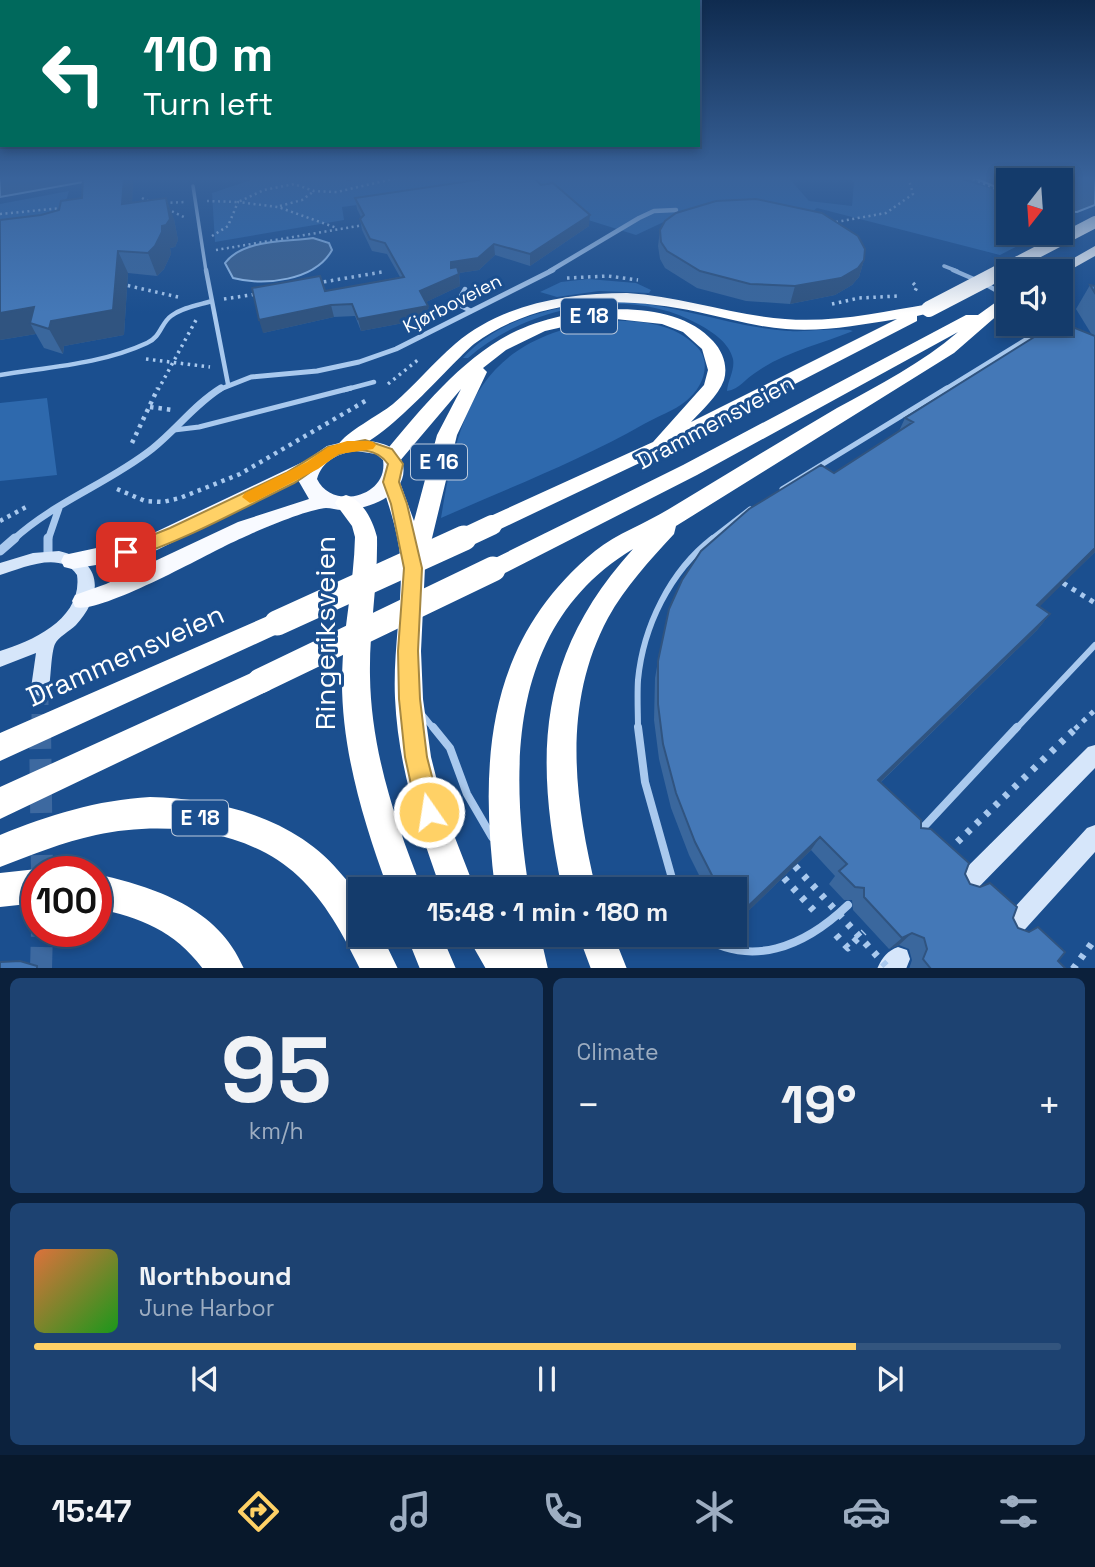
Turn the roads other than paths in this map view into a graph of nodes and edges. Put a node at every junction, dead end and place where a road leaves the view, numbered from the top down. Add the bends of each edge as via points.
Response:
1 (198, 222) edge
2 (632, 222) edge
3 (1095, 222) edge
4 (1095, 250) edge
5 (1073, 262) edge
6 (944, 266) dead end
7 (957, 271) joint
8 (466, 289) dead end
9 (996, 294) edge
10 (212, 301) junction
11 (996, 307) edge
12 (929, 309) junction
13 (471, 311) junction
14 (968, 325) junction
15 (1032, 336) edge
16 (483, 362) junction
17 (0, 375) edge
18 (374, 382) dead end
19 (228, 384) junction
20 (174, 430) junction
21 (347, 446) junction
22 (660, 446) junction
23 (392, 457) junction
24 (313, 465) junction
25 (391, 482) junction
26 (779, 491) edge
27 (336, 502) junction
28 (757, 505) edge
29 (59, 508) junction
30 (676, 515) junction
31 (0, 551) edge
32 (48, 557) junction
33 (72, 561) junction
34 (413, 568) junction
35 (0, 569) edge
36 (83, 601) junction
37 (47, 639) junction
38 (1095, 645) edge
39 (0, 659) edge
40 (40, 688) tunnel mouth
41 (409, 699) junction
42 (0, 747) edge
43 (1095, 754) edge
44 (0, 803) edge
45 (1095, 836) edge
46 (913, 838) edge
47 (0, 851) edge
48 (401, 877) edge
49 (453, 877) edge
50 (510, 877) edge
51 (577, 877) edge
52 (671, 877) edge
53 (964, 886) edge
54 (21, 888) edge
55 (0, 890) edge
56 (112, 894) edge
57 (848, 905) dead end
58 (348, 914) edge
59 (1010, 929) edge
60 (369, 947) edge
61 (429, 947) edge
62 (493, 947) edge
63 (525, 947) edge
64 (601, 947) edge
65 (711, 947) edge
66 (728, 959) dead end
67 (766, 961) dead end
68 (226, 968) edge
69 (380, 968) edge
70 (438, 968) edge
71 (508, 968) edge
72 (530, 968) edge
73 (610, 968) edge

1 - 10 lane
2 - 13 street, Kjørboveien via 553,270
3 - 12 highway, E 18, bridge
4 - 5 highway
6 - 7 lane
7 - 9 lane
8 - 13 lane via 458,301
10 - 17 lane via 169,317 152,341 125,354
10 - 19 lane
11 - 14 highway
12 - 21 highway, E 18 via 823,325 748,319 625,297 547,306 507,318 475,335 389,417
12 - 22 highway, Drammensveien / E 18
13 - 19 street, Kjørboveien via 396,349 359,362
14 - 30 highway via 948,349 905,377
14 - 44 highway, Drammensveien, bridge via 493,569
15 - 26 lane
16 - 22 highway, E 18 via 531,331 581,317 640,316 689,331 715,357 717,375 702,401
16 - 23 highway, E 18 via 464,376
16 - 34 highway, E 16 via 447,435
18 - 20 lane
19 - 20 street, Kjørboveien
20 - 29 street, Kjørboveien
21 - 23 highway, E 16 via 373,446
21 - 24 highway
22 - 42 highway, Drammensveien / E 18, bridge
23 - 25 highway, E 16 via 396,464
24 - 27 highway via 308,486
24 - 33 highway via 150,544
25 - 27 highway, E 16 via 372,496
25 - 34 highway, E 16
27 - 36 highway via 268,518
27 - 48 highway, Ringeriksveien via 363,524 366,537 356,675 358,715 364,756
28 - 52 lane via 705,540 676,574 649,625 641,659 637,694 641,761
29 - 31 street, Kjørboveien via 33,521
29 - 32 street via 47,542
30 - 50 highway via 606,555 580,578 547,618 522,665 503,747 502,813
30 - 51 highway via 599,611 570,684 562,720 560,796
32 - 33 main road
32 - 35 main road
33 - 36 main road via 83,570 87,584
34 - 41 highway, E 16
36 - 37 main road
37 - 39 main road
37 - 40 main road
38 - 46 lane
41 - 49 highway, E 16 via 429,812
41 - 50 lane via 450,748 467,794
43 - 53 main road
45 - 59 main road
47 - 58 highway, E 18 via 49,831 127,814 214,819 262,835 301,857 323,878
54 - 55 highway
56 - 68 highway via 176,915
57 - 67 lane via 803,946
60 - 69 highway, E 18
61 - 70 highway
62 - 71 highway
63 - 72 highway
64 - 73 highway
65 - 66 lane

